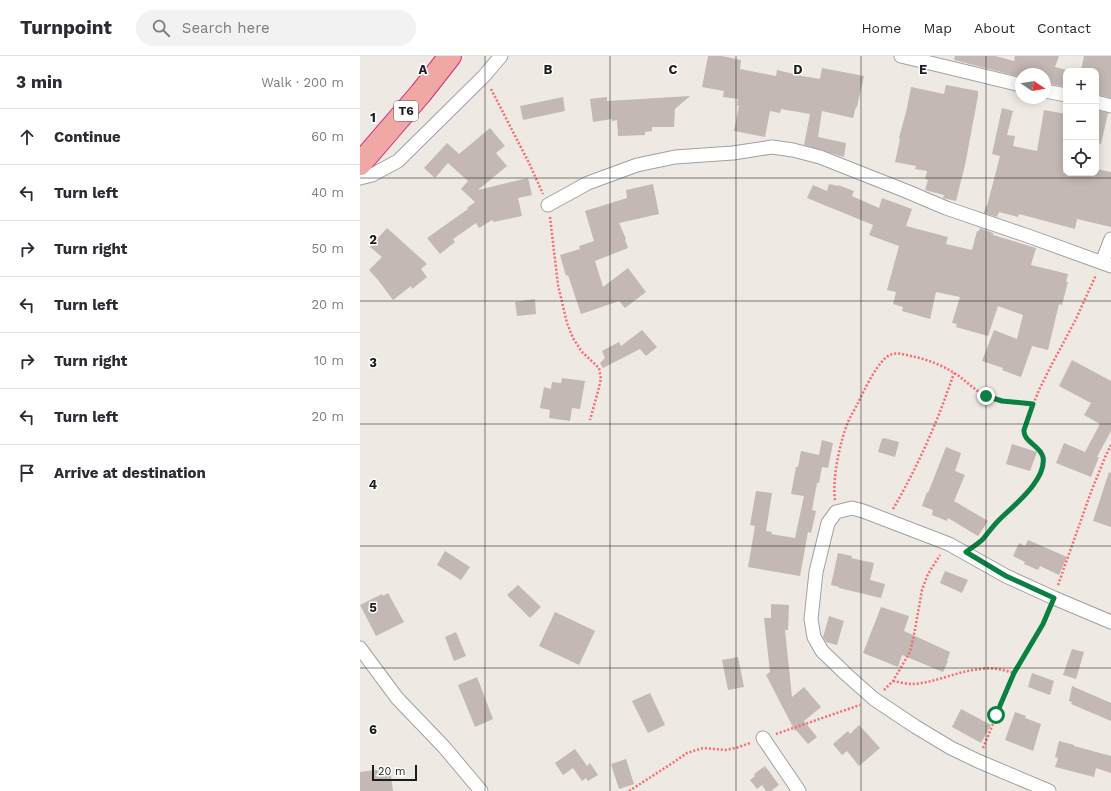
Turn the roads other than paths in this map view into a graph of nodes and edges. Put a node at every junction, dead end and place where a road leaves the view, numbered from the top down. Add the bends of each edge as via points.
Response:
1 (450, 56) edge
2 (501, 56) edge
3 (900, 56) edge
4 (1015, 84) edge
5 (1051, 92) edge
6 (1063, 95) edge
7 (1099, 103) edge
8 (1111, 106) edge
9 (360, 164) edge
10 (360, 178) edge
11 (548, 206) road end
12 (1111, 239) edge
13 (1107, 264) edge
14 (1111, 622) edge
15 (360, 648) edge
16 (762, 738) dead end
17 (481, 791) edge
18 (799, 791) edge
19 (1049, 791) edge

1 - 9 highway, T6
2 - 10 street via 398,161 372,175
3 - 4 street
5 - 6 street
7 - 8 street
11 - 13 street via 588,183 637,165 675,157 772,147 820,157 946,208
12 - 13 street
14 - 19 street via 1006,576 949,544 852,508 836,512 828,523 816,572 811,619 814,637 822,651 874,699 934,738 978,761
15 - 17 street via 397,698 444,747
16 - 18 street

